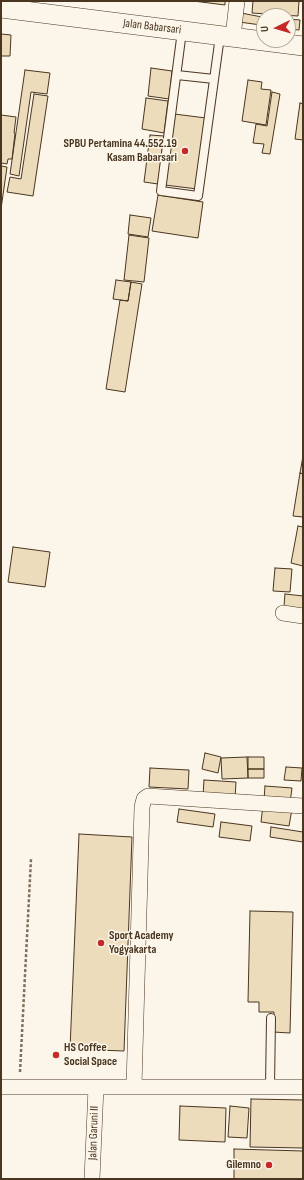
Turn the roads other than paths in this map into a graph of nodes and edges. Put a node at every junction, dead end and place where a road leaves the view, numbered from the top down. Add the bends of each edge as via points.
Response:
1 (237, 1) edge
2 (1, 8) edge
3 (182, 31) junction
4 (226, 36) junction
5 (303, 46) edge
6 (177, 75) junction
7 (214, 79) junction
8 (283, 613) dead end
9 (303, 616) edge
10 (303, 806) edge
11 (270, 1018) dead end
12 (134, 1086) junction
13 (1, 1087) edge
14 (96, 1087) junction
15 (270, 1087) junction
16 (303, 1087) edge
17 (92, 1179) edge

1 - 4 street
2 - 3 street, Jalan Babarsari
3 - 4 street, Jalan Babarsari
3 - 6 lane
4 - 5 street, Jalan Babarsari
4 - 7 lane
6 - 7 lane
6 - 7 lane via 161,191 198,196
8 - 9 street
10 - 12 street via 148,796 144,799
11 - 15 lane
12 - 14 street
12 - 15 street
13 - 14 street
14 - 17 street, Jalan Garuni II
15 - 16 street

